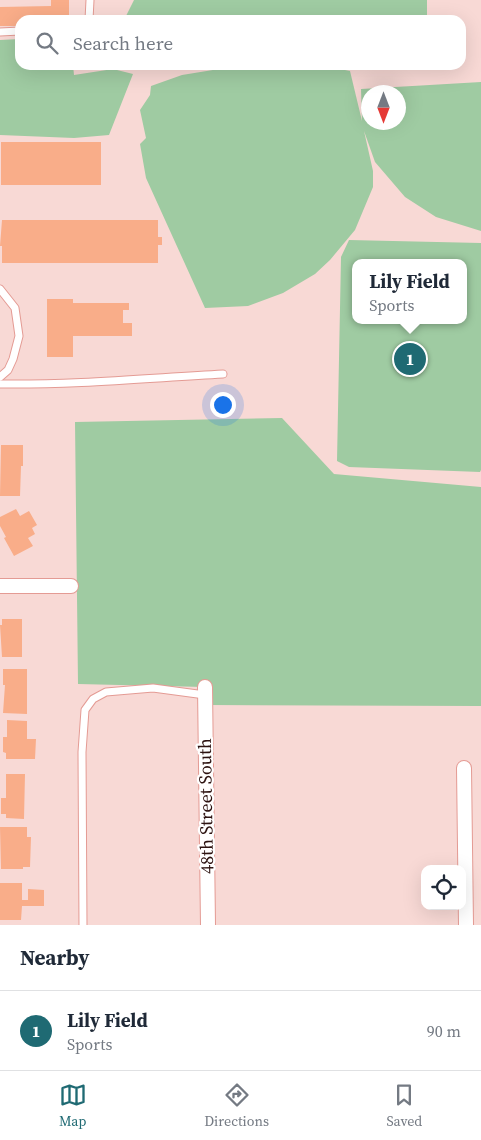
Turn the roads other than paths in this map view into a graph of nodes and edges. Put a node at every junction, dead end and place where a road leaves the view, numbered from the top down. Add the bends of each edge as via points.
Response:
1 (90, 0) edge
2 (88, 15) edge
3 (15, 31) edge
4 (0, 32) edge
5 (0, 289) edge
6 (223, 374) dead end
7 (0, 377) edge
8 (0, 384) edge
9 (0, 586) edge
10 (71, 586) dead end
11 (205, 691) joint
12 (464, 768) dead end
13 (83, 925) edge
14 (208, 925) edge
15 (466, 925) edge

1 - 2 lane
3 - 4 lane
5 - 7 lane via 15,308 19,336 14,359
6 - 8 lane
9 - 10 street
11 - 13 lane via 153,688 106,692 93,699 85,710 82,752
11 - 14 street, 48th Street South
12 - 15 street

